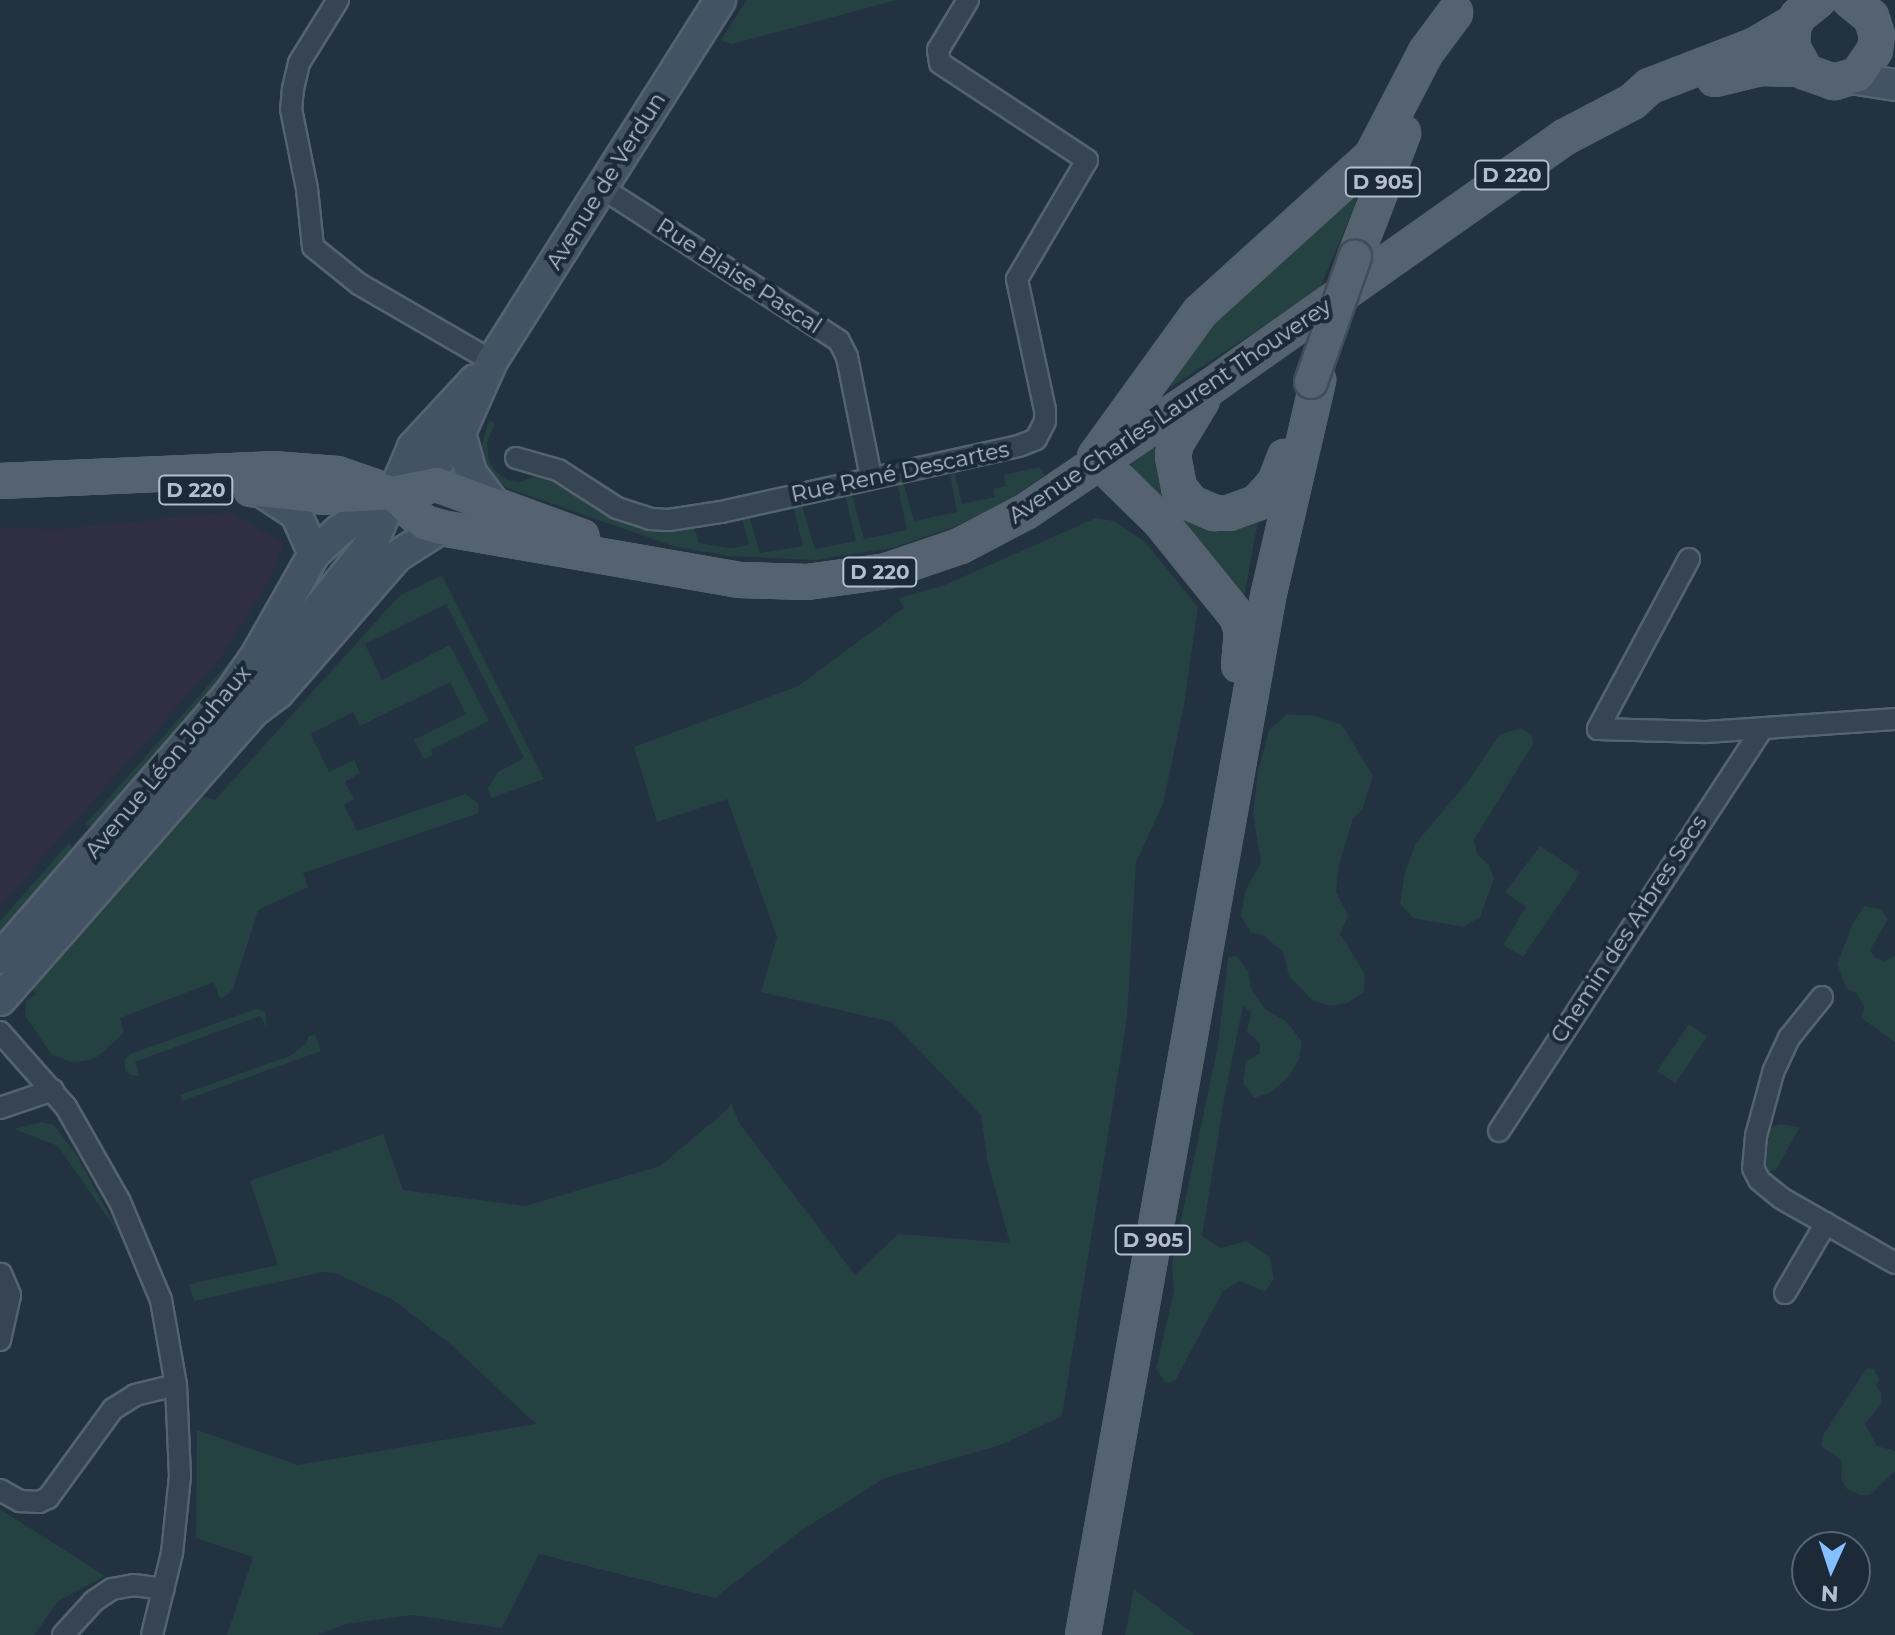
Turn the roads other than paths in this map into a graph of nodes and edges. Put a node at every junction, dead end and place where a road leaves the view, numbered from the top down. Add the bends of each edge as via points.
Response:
1 (338, 0) edge
2 (720, 0) edge
3 (968, 0) edge
4 (1850, 0) edge
5 (1458, 7) edge
6 (1802, 10) edge
7 (1886, 45) edge
8 (1803, 69) junction
9 (1851, 78) junction
10 (1895, 85) edge
11 (1632, 102) junction
12 (602, 188) junction
13 (492, 361) junction
14 (1314, 381) junction
15 (1209, 388) junction
16 (460, 433) junction
17 (516, 458) dead end
18 (1092, 467) junction
19 (871, 477) junction
20 (0, 481) edge
21 (258, 489) junction
22 (392, 493) junction
23 (0, 501) edge
24 (495, 505) junction
25 (529, 518) junction
26 (441, 528) junction
27 (314, 554) junction
28 (1689, 559) dead end
29 (653, 564) junction
30 (254, 711) junction
31 (1895, 719) edge
32 (1762, 729) junction
33 (1223, 845) junction
34 (0, 958) edge
35 (1822, 997) dead end
36 (0, 1000) edge
37 (0, 1032) edge
38 (53, 1090) junction
39 (0, 1108) edge
40 (1499, 1131) dead end
41 (1826, 1223) junction
42 (1895, 1263) edge
43 (1, 1274) edge
44 (1785, 1293) dead end
45 (0, 1340) edge
46 (176, 1385) junction
47 (0, 1490) edge
48 (164, 1589) junction
49 (63, 1635) edge
50 (152, 1635) edge
51 (1083, 1635) edge

1 - 13 street via 299,63 293,88 291,109 313,247 359,284
2 - 12 main road, Avenue de Verdun
3 - 19 street, Rue René Descartes via 938,50 940,63 1087,160 1017,279 1045,421 1028,443
4 - 7 main road via 1871,17
5 - 14 main road, D 905, bridge via 1355,257
5 - 18 main road via 1426,52 1372,156 1200,312
6 - 8 main road via 1792,47
6 - 11 main road, D 220 via 1756,45 1650,86
7 - 9 main road
8 - 9 main road via 1828,81
8 - 11 main road, D 220 via 1748,70 1656,100
9 - 10 main road
11 - 15 main road, Avenue Charles Laurent Thouverey / D 220 via 1565,137
12 - 13 main road, Avenue de Verdun
12 - 19 street, Rue Blaise Pascal via 839,341 847,357
13 - 16 main road, Avenue de Verdun
13 - 22 main road, Avenue de Verdun via 413,447
14 - 15 main road via 1275,483 1257,503 1229,513 1191,503 1175,478 1176,443
14 - 33 main road, D 905 via 1270,583
15 - 18 main road, Avenue Charles Laurent Thouverey / D 220
16 - 22 main road, Avenue de Verdun via 438,462
16 - 24 main road via 471,473
17 - 19 street, Rue René Descartes via 558,470 617,508 650,519 721,512
18 - 29 main road, Avenue Charles Laurent Thouverey / D 220 via 1025,512 960,546 861,577 761,581
18 - 33 main road, D 905 via 1160,521 1241,623 1216,823
20 - 22 main road, Avenue Charles Laurent Thouverey / D 220 via 272,469 337,474
21 - 22 main road, Avenue Charles Laurent Thouverey / D 220 via 326,497
21 - 23 main road, Avenue Charles Laurent Thouverey / D 220
21 - 27 main road, D 220 via 296,514
22 - 24 main road, Avenue Charles Laurent Thouverey via 437,484
22 - 25 main road, D 220
22 - 26 main road, Avenue Charles Laurent Thouverey via 424,523
22 - 27 main road, Avenue Léon Jouhaux
22 - 30 main road via 373,541 264,681
24 - 25 main road, Avenue Charles Laurent Thouverey
25 - 29 main road, Avenue Charles Laurent Thouverey
26 - 29 main road, Avenue Charles Laurent Thouverey
26 - 30 main road via 397,556 278,693
27 - 34 main road, Avenue Léon Jouhaux via 228,696
28 - 32 street via 1598,729
30 - 36 main road
31 - 32 street
32 - 40 street, Chemin des Arbres Secs
33 - 51 main road, D 905
35 - 41 street via 1789,1038 1773,1073 1752,1161 1764,1185
37 - 38 street
38 - 39 street
38 - 46 street via 107,1177 141,1249 161,1300
41 - 42 street
41 - 44 street
43 - 45 street via 10,1295
46 - 47 street via 135,1395 113,1409 48,1498 20,1501
46 - 48 street via 178,1503
48 - 49 street via 112,1589
48 - 50 street

